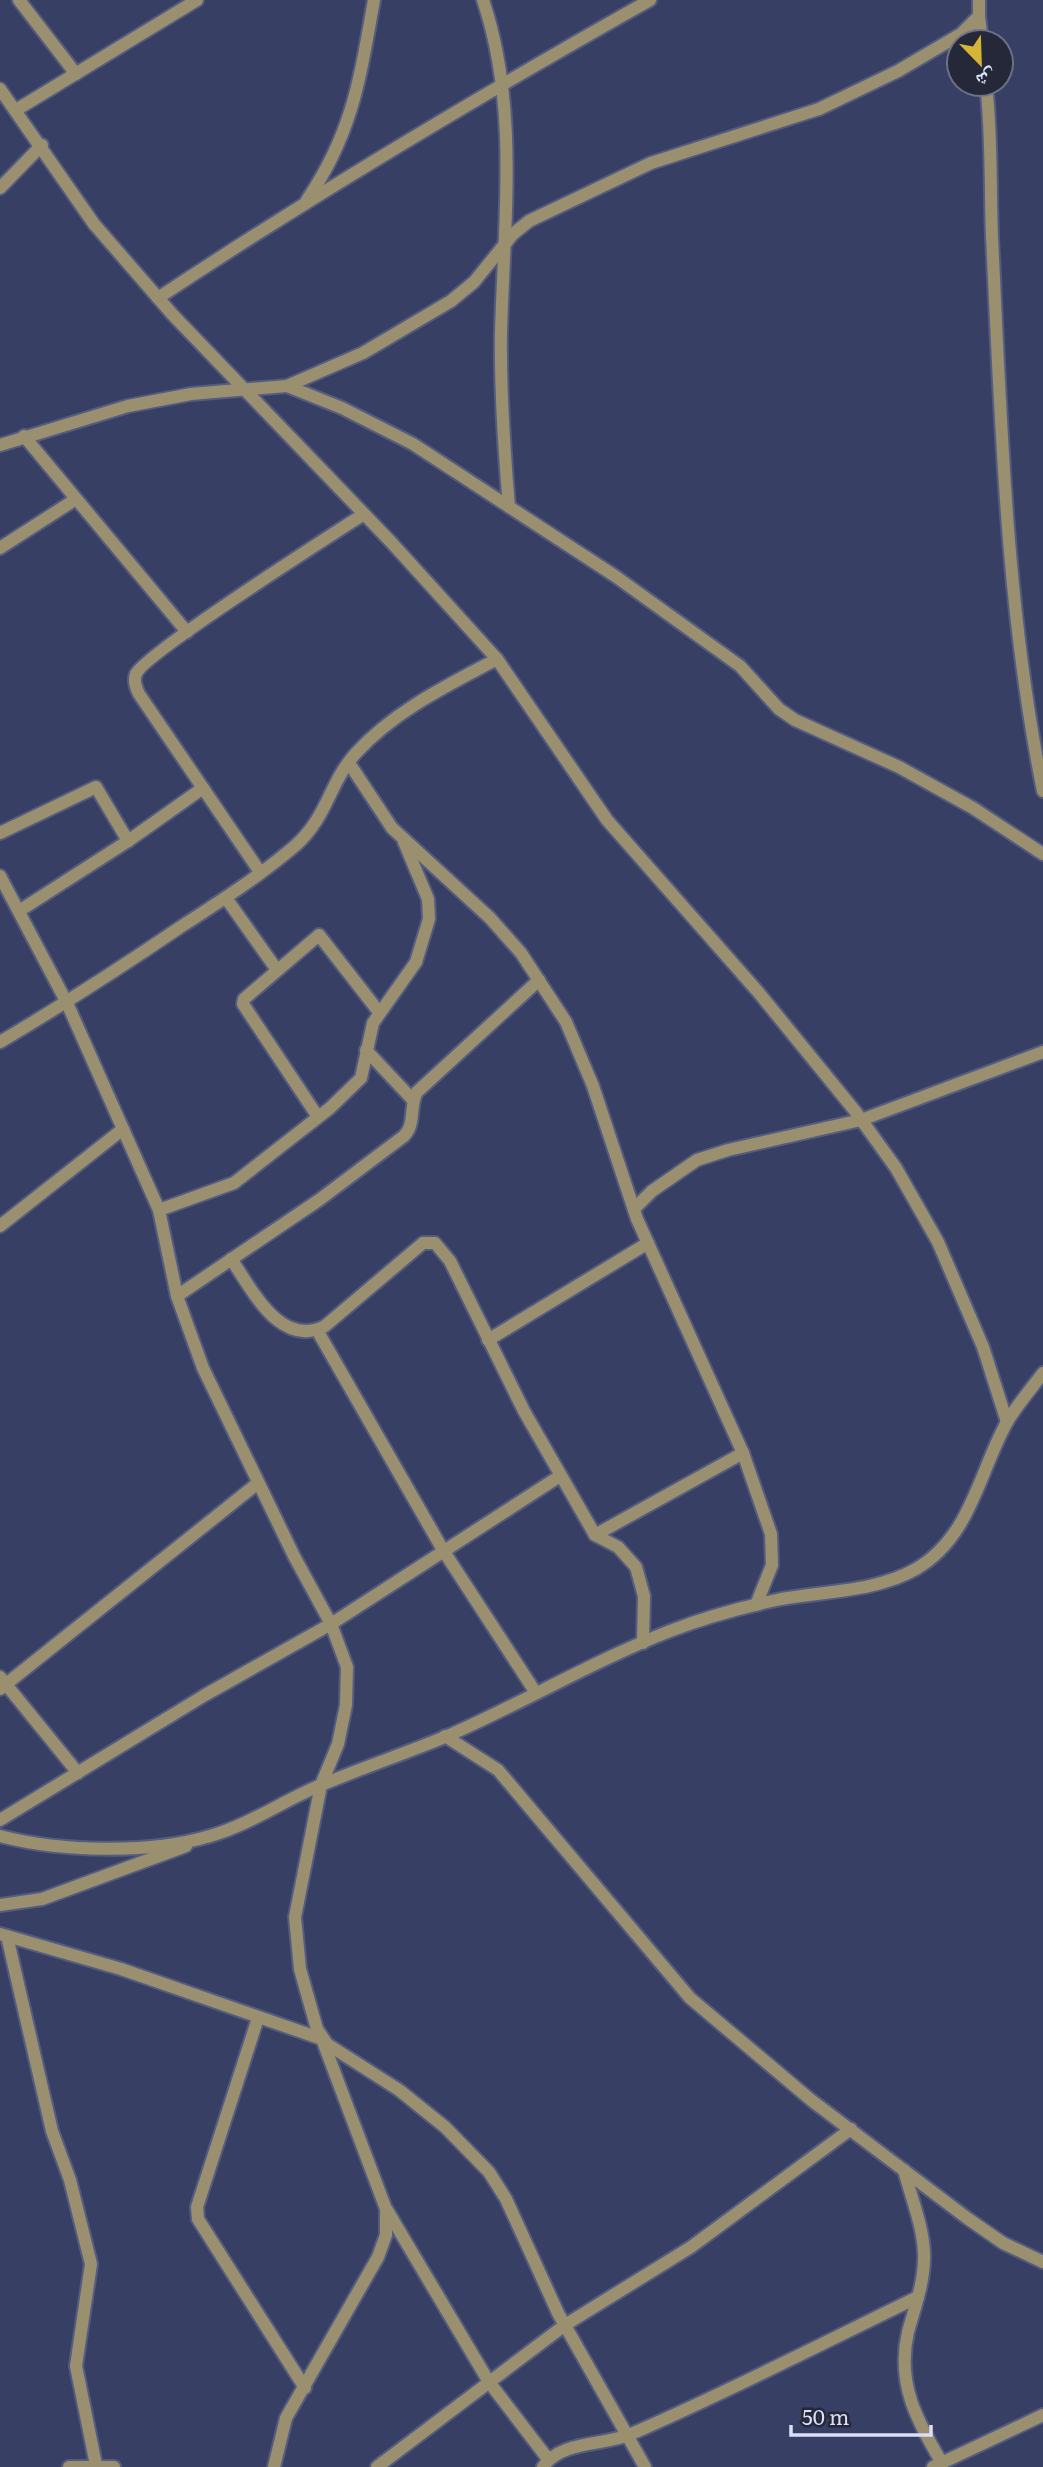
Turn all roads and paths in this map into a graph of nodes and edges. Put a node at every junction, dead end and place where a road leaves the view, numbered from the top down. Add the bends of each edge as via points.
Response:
1 (19, 0) edge
2 (197, 0) edge
3 (374, 0) edge
4 (483, 0) edge
5 (650, 0) edge
6 (979, 0) edge
7 (979, 16) junction
8 (980, 28) edge
9 (76, 74) junction
10 (502, 83) junction
11 (0, 89) edge
12 (988, 98) edge
13 (16, 110) junction
14 (42, 145) junction
15 (0, 188) edge
16 (305, 203) junction
17 (504, 245) junction
18 (158, 298) junction
19 (287, 386) junction
20 (242, 389) junction
21 (24, 436) junction
22 (0, 445) edge
23 (76, 499) junction
24 (509, 507) junction
25 (363, 514) junction
26 (0, 548) edge
27 (187, 632) junction
28 (497, 659) junction
29 (348, 763) junction
30 (203, 788) junction
31 (1043, 791) edge
32 (0, 833) edge
33 (401, 837) junction
34 (128, 841) junction
35 (1043, 854) edge
36 (260, 872) junction
37 (0, 876) edge
38 (226, 898) junction
39 (19, 911) junction
40 (277, 970) junction
41 (539, 980) junction
42 (67, 1003) junction
43 (379, 1012) junction
44 (0, 1042) edge
45 (366, 1050) junction
46 (1043, 1052) edge
47 (412, 1099) junction
48 (318, 1117) junction
49 (861, 1120) junction
50 (123, 1129) junction
51 (634, 1209) junction
52 (159, 1210) junction
53 (0, 1226) edge
54 (648, 1243) junction
55 (231, 1259) junction
56 (177, 1296) junction
57 (317, 1330) junction
58 (488, 1340) junction
59 (1043, 1373) edge
60 (1007, 1422) junction
61 (743, 1453) junction
62 (560, 1476) junction
63 (258, 1483) junction
64 (595, 1535) junction
65 (443, 1550) junction
66 (756, 1605) junction
67 (331, 1624) junction
68 (643, 1643) junction
69 (2, 1684) edge
70 (536, 1693) junction
71 (445, 1737) junction
72 (78, 1773) junction
73 (321, 1785) junction
74 (0, 1820) edge
75 (212, 1835) junction
76 (0, 1836) edge
77 (0, 1905) edge
78 (4, 1935) edge
79 (258, 2018) junction
80 (322, 2039) junction
81 (851, 2129) junction
82 (904, 2170) junction
83 (386, 2209) junction
84 (1043, 2262) edge
85 (918, 2297) junction
86 (565, 2325) junction
87 (489, 2382) junction
88 (304, 2388) junction
89 (1043, 2415) edge
90 (628, 2435) junction
91 (546, 2463) edge
92 (96, 2465) junction
93 (937, 2465) edge
94 (69, 2467) edge
95 (114, 2467) edge
96 (274, 2467) edge
97 (377, 2467) edge
98 (645, 2467) edge

1 - 9 street
2 - 9 street
3 - 16 street via 354,105 340,144
4 - 10 street via 496,40
5 - 10 street
6 - 7 street
7 - 8 street
7 - 17 street via 961,34 853,93 791,120 651,163 529,221
9 - 13 street
10 - 16 street
10 - 17 street via 507,186
11 - 13 street
12 - 31 street via 1013,592
13 - 14 street
14 - 15 street
14 - 18 street via 94,224
16 - 18 street
17 - 19 street via 474,282 418,322
17 - 24 street via 501,380
18 - 20 street
19 - 20 street
19 - 24 street via 413,444
20 - 21 street via 128,406
20 - 25 street
21 - 22 street
21 - 23 street
23 - 26 street
23 - 27 street
24 - 35 street via 718,649 794,720 899,767
25 - 27 street
25 - 28 street
27 - 30 street via 141,666 134,685
28 - 29 street via 401,715
28 - 49 street via 607,820 759,993
29 - 33 street
29 - 36 street via 313,830
30 - 34 street
30 - 36 street
32 - 34 street via 96,787
33 - 41 street via 490,918
33 - 43 street via 422,880 429,919 416,962
34 - 39 street
36 - 38 street
37 - 39 street
38 - 40 street
38 - 42 street
39 - 42 street
40 - 43 street via 319,935
40 - 48 street via 243,1004
41 - 47 street
41 - 51 street via 566,1022 593,1086
42 - 44 street
42 - 50 street
43 - 45 street
45 - 47 street
45 - 48 street via 361,1078
46 - 49 street
47 - 55 street via 411,1125 404,1136
48 - 52 street via 234,1183
49 - 51 street via 697,1160
49 - 60 street via 902,1177 938,1242 983,1347
50 - 52 street
50 - 53 street
51 - 54 street
52 - 56 street
54 - 58 street
54 - 61 street
55 - 56 street
55 - 57 street via 277,1321 298,1331
56 - 63 street via 202,1368
57 - 58 street via 428,1241 450,1261
57 - 65 street
58 - 62 street
59 - 60 street
60 - 66 street via 968,1512 943,1545 917,1568 876,1585
61 - 64 street
61 - 66 street via 773,1552 769,1577
62 - 64 street
62 - 65 street
63 - 67 street
63 - 69 street
64 - 68 street via 618,1547 636,1567 644,1596
65 - 67 street
65 - 70 street
66 - 68 street via 721,1613
67 - 72 street
67 - 73 street via 347,1667 346,1705 338,1744
68 - 70 street
69 - 72 street
70 - 71 street
71 - 73 street
71 - 81 street via 499,1770 690,1998
72 - 74 street
73 - 75 street
73 - 80 street via 301,1880 295,1942
75 - 76 street via 188,1842 109,1848
75 - 77 street via 42,1899
78 - 79 street via 121,1969
78 - 92 street via 52,2131 88,2241 91,2283 76,2366
79 - 80 street
79 - 88 street via 197,2207 198,2219
80 - 83 street
80 - 86 street via 408,2097 489,2172
81 - 82 street
81 - 86 street via 691,2247
82 - 84 street via 1003,2243
82 - 85 street via 924,2255
83 - 87 street
83 - 88 street via 386,2235 378,2257
85 - 90 street
85 - 93 street via 908,2334 905,2378
86 - 87 street
86 - 90 street
87 - 91 street
87 - 97 street
88 - 96 street via 286,2418
89 - 93 street
90 - 91 street via 569,2449
90 - 98 street
92 - 94 street
92 - 95 street

